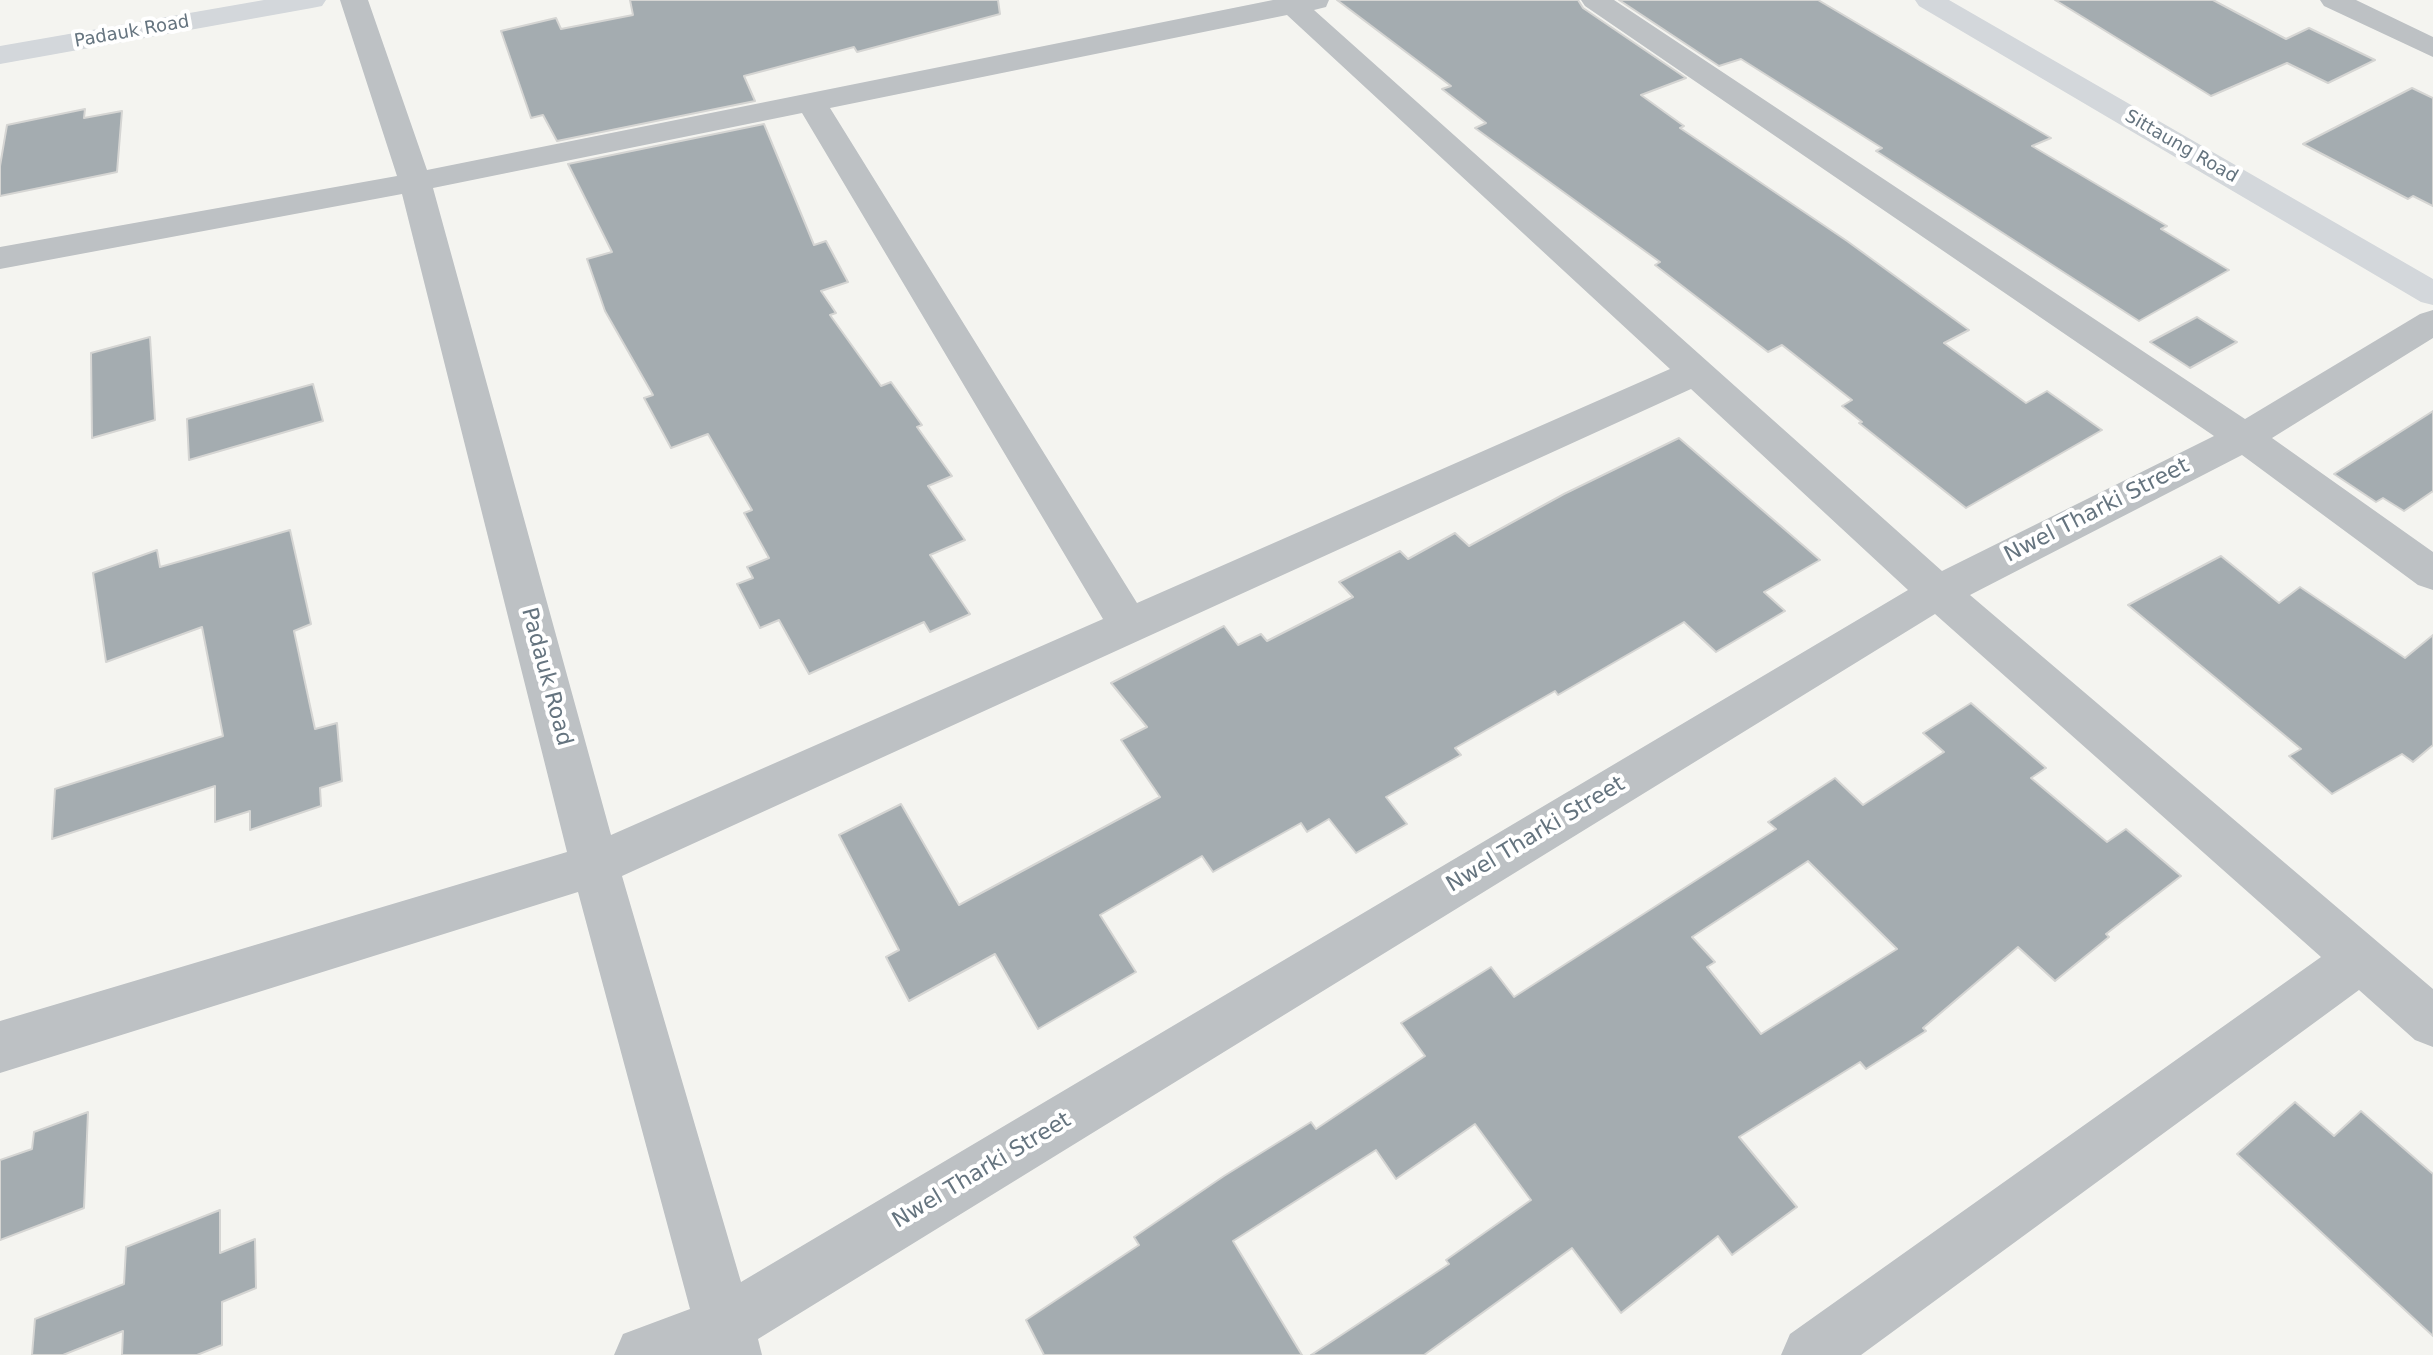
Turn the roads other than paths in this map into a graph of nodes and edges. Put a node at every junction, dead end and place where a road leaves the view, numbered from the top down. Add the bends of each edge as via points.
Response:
1 (312, 0) edge
2 (354, 0) edge
3 (1595, 0) edge
4 (1929, 0) edge
5 (2334, 0) edge
6 (1300, 2) edge
7 (2433, 48) edge
8 (0, 55) edge
9 (812, 104) junction
10 (415, 182) junction
11 (0, 258) edge
12 (2433, 294) edge
13 (2433, 322) edge
14 (1696, 372) junction
15 (2244, 437) junction
16 (2433, 574) edge
17 (1938, 592) junction
18 (1129, 626) junction
19 (595, 865) junction
20 (2360, 959) junction
21 (2433, 1022) edge
22 (0, 1047) edge
23 (728, 1341) edge
24 (644, 1355) edge
25 (1811, 1355) edge

1 - 8 street, Padauk Road
2 - 10 street, Padauk Road
3 - 15 street
4 - 12 street, Sittaung Road
5 - 7 street
6 - 9 street
6 - 14 street
9 - 10 street
9 - 18 street
10 - 11 street
10 - 19 street, Padauk Road
13 - 15 street, Nwel Tharki Street
14 - 17 street
14 - 18 street
15 - 16 street
15 - 17 street, Nwel Tharki Street
17 - 20 street
17 - 23 street, Nwel Tharki Street
18 - 19 street
19 - 22 street
19 - 23 street, Padauk Road
20 - 21 street
20 - 25 street
23 - 24 street, Nwel Tharki Street

